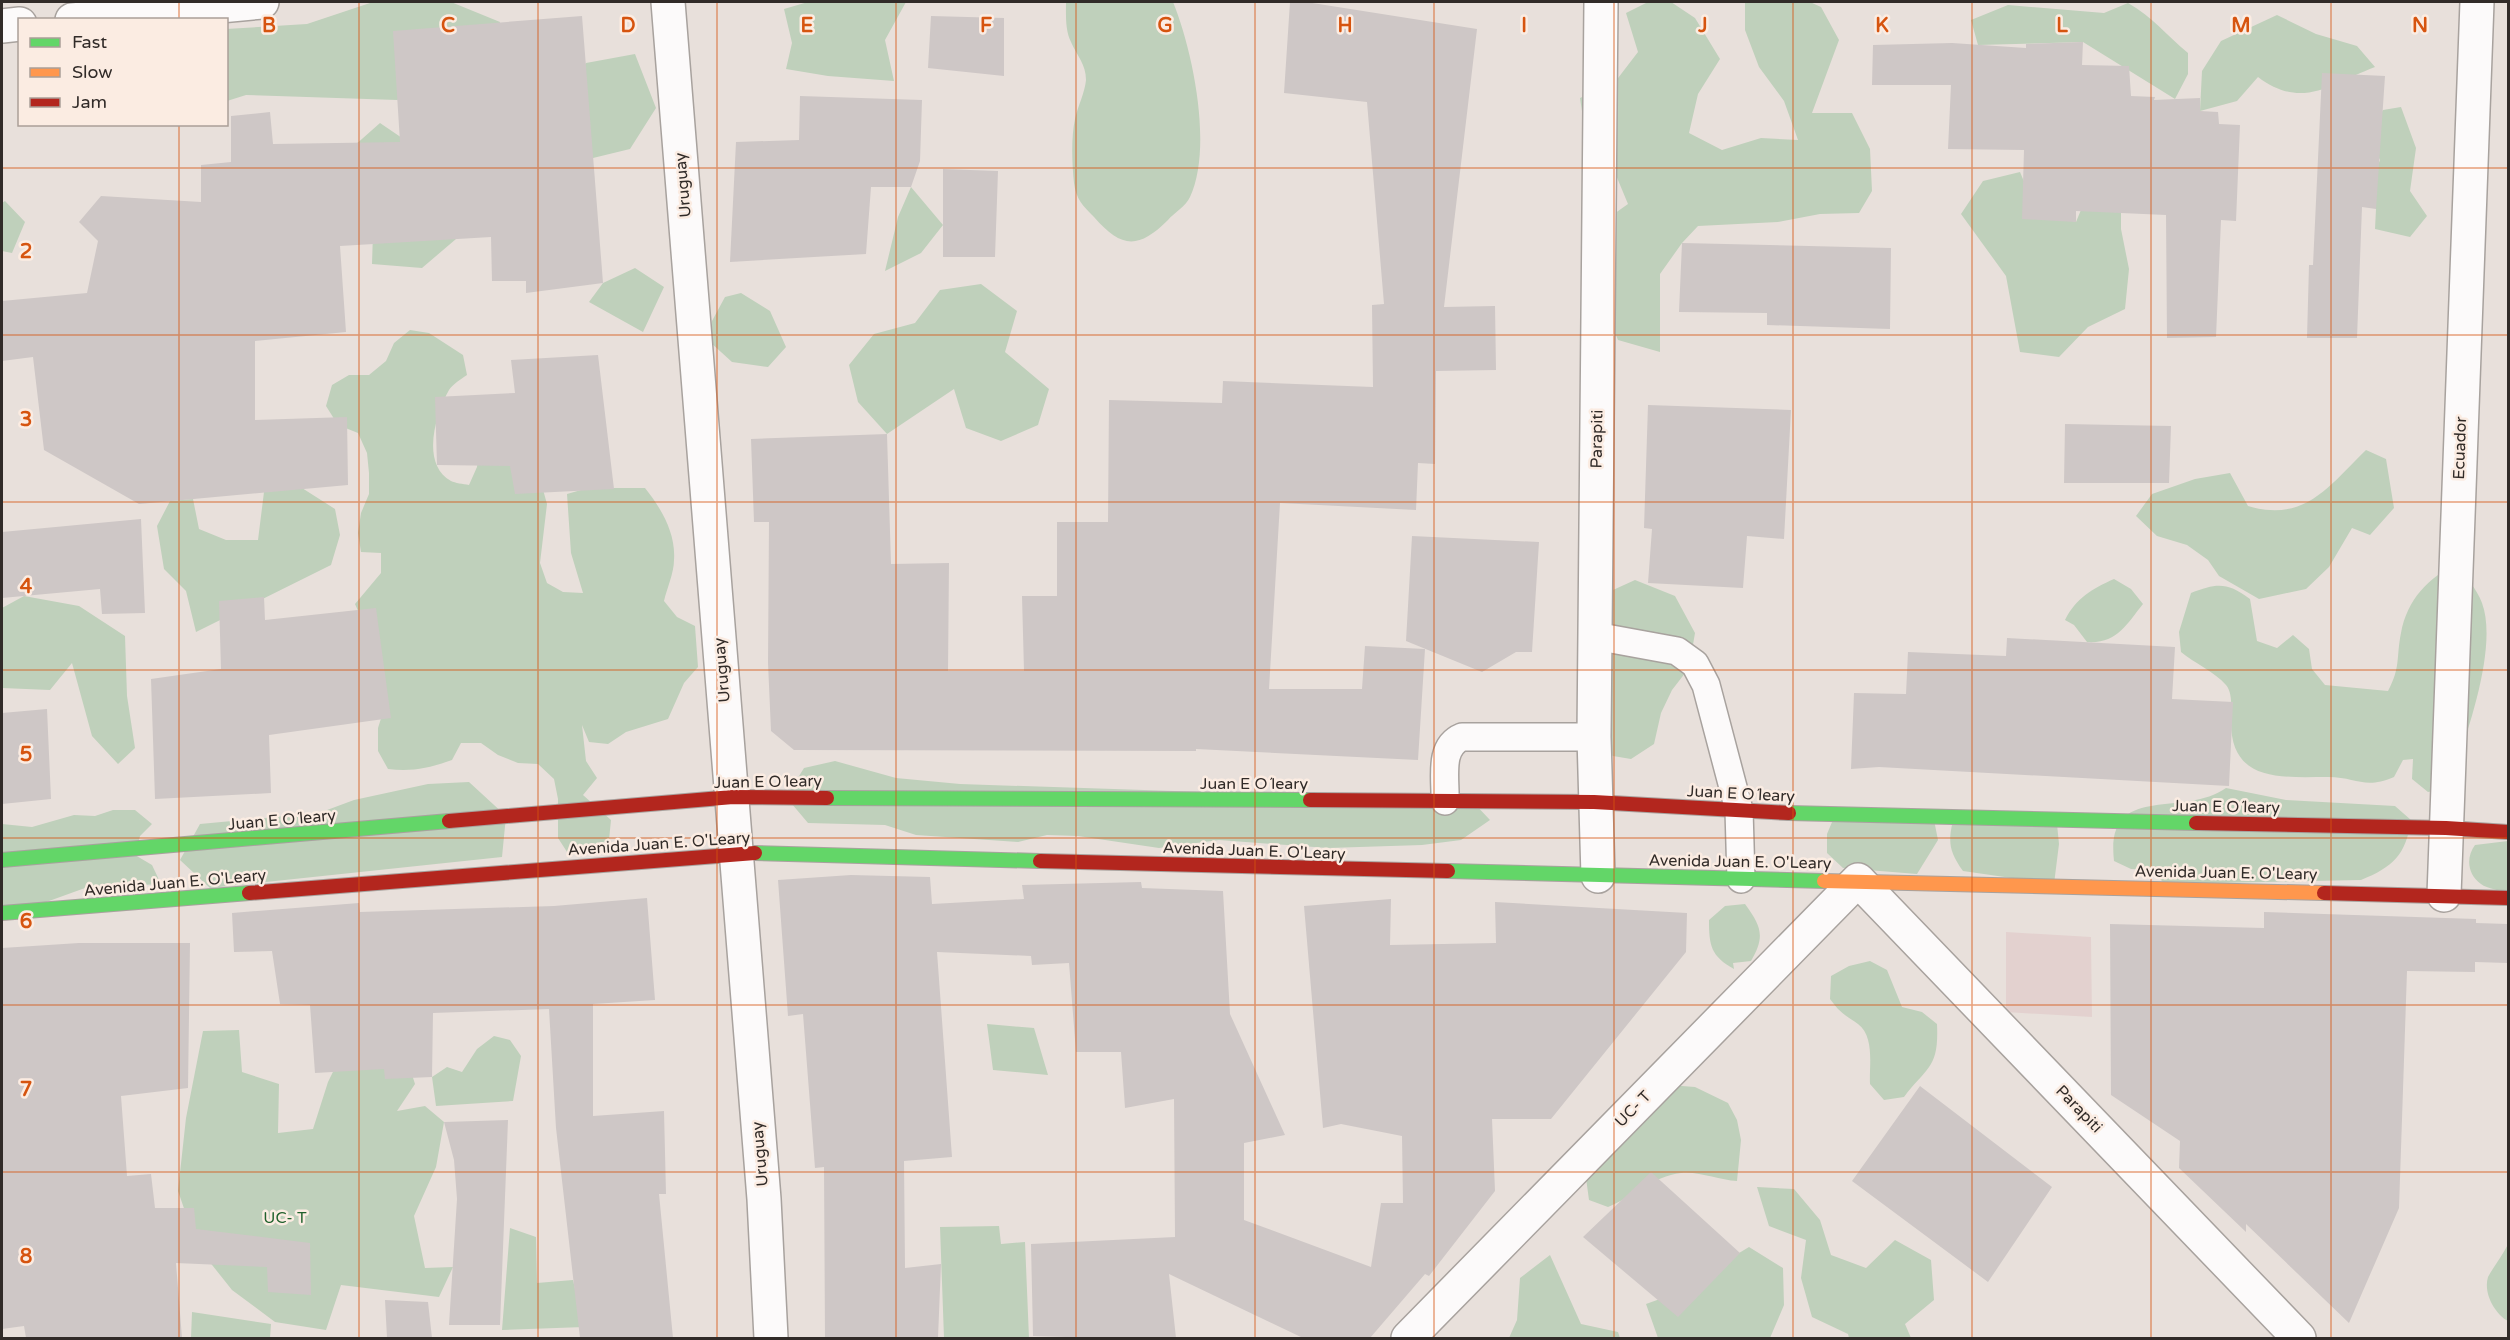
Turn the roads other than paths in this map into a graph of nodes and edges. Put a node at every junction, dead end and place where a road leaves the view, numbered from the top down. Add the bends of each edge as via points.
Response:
1 (262, 2) edge
2 (668, 2) edge
3 (1601, 2) edge
4 (2477, 2) edge
5 (93, 18) edge
6 (18, 24) edge
7 (2, 26) edge
8 (1595, 636) junction
9 (1594, 737) junction
10 (733, 797) junction
11 (1445, 801) junction
12 (1594, 802) junction
13 (1739, 810) junction
14 (2446, 828) junction
15 (2508, 832) edge
16 (736, 853) junction
17 (2, 860) edge
18 (1598, 876) junction
19 (1741, 879) junction
20 (1858, 880) junction
21 (2444, 895) junction
22 (2508, 898) edge
23 (2, 914) edge
24 (771, 1338) edge
25 (1408, 1338) edge
26 (2299, 1338) edge

1 - 5 street
2 - 10 street, Uruguay
3 - 8 street, Parapiti
4 - 14 street, Ecuador
6 - 7 street
8 - 9 street, Parapiti
8 - 13 lane via 1677,651 1695,664 1706,685
9 - 11 lane via 1462,737 1453,741 1446,752
9 - 12 street, Parapiti
10 - 11 street, Juan E O´leary
10 - 16 street, Uruguay
10 - 17 street, Juan E O´leary
11 - 12 street, Juan E O´leary
12 - 13 street, Juan E O´leary
12 - 18 street, Parapiti
13 - 14 street, Juan E O´leary via 1846,816
13 - 19 lane
14 - 15 street, Juan E O´leary
14 - 21 street, Ecuador
16 - 18 street, Avenida Juan E. O'Leary
16 - 23 street, Avenida Juan E. O'Leary
16 - 24 street, Uruguay via 764,1199
18 - 19 street, Avenida Juan E. O'Leary
19 - 20 street, Avenida Juan E. O'Leary
20 - 21 street, Avenida Juan E. O'Leary
20 - 25 street, UC- T
20 - 26 street, Parapiti
21 - 22 street, Avenida Juan E. O'Leary

